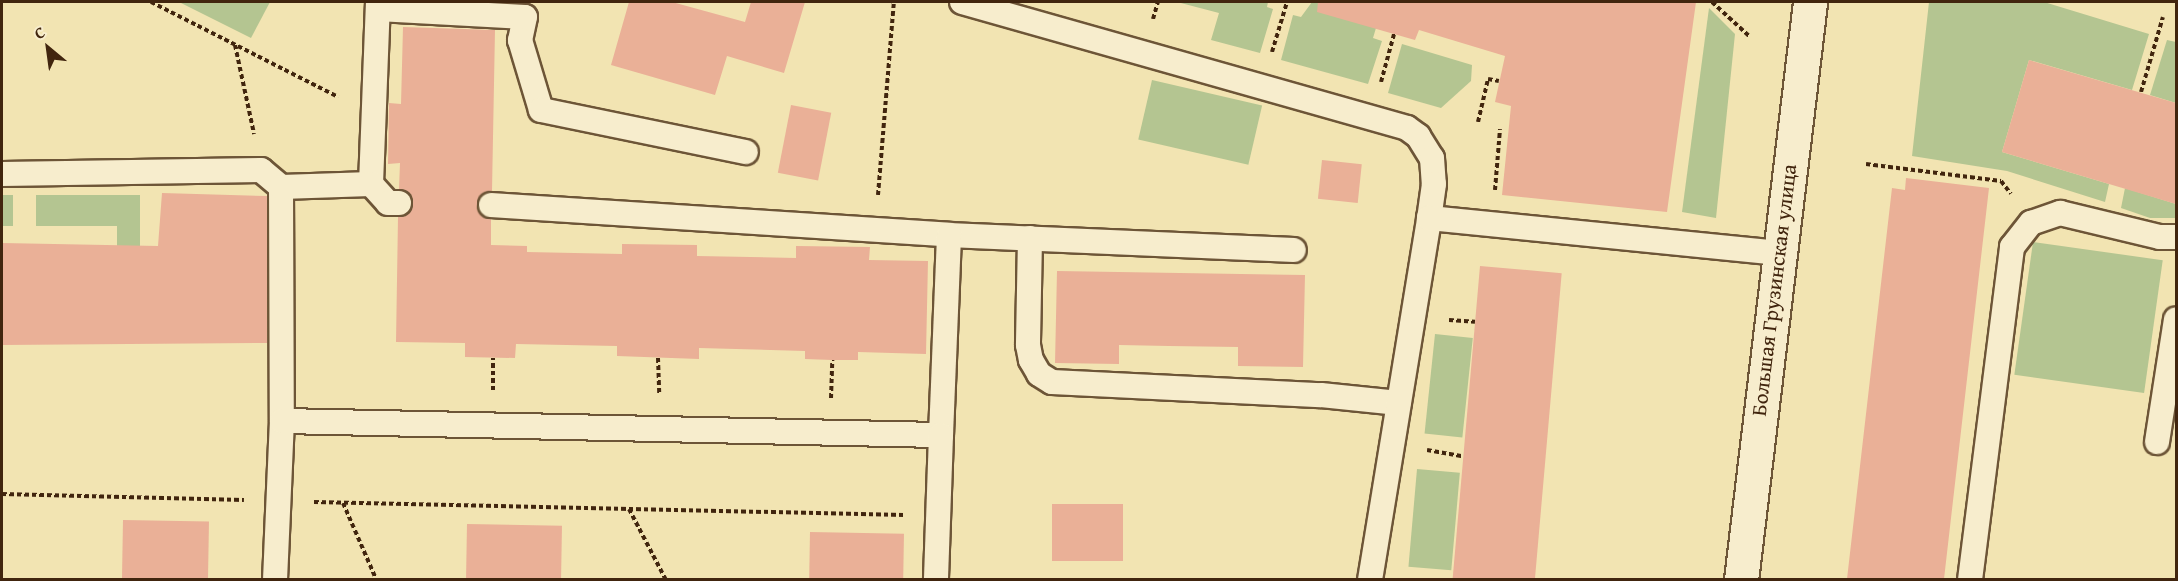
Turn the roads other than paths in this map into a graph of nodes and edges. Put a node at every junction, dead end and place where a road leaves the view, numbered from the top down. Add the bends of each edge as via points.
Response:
1 (962, 2) edge
2 (1810, 2) edge
3 (378, 5) edge
4 (746, 152) dead end
5 (2, 174) edge
6 (370, 184) junction
7 (281, 187) junction
8 (399, 203) dead end
9 (491, 205) dead end
10 (1429, 218) junction
11 (950, 235) junction
12 (2176, 237) edge
13 (1030, 238) junction
14 (1294, 250) dead end
15 (1777, 253) junction
16 (2176, 318) edge
17 (1399, 404) junction
18 (282, 421) junction
19 (941, 435) junction
20 (2157, 442) dead end
21 (275, 579) edge
22 (936, 579) edge
23 (1370, 579) edge
24 (1741, 579) edge
25 (1970, 579) edge

1 - 10 lane via 1407,128 1418,136 1432,158 1434,184
2 - 15 main road, Большая Грузинская улица
3 - 4 lane via 525,17 520,40 542,110
3 - 6 lane
5 - 7 lane via 261,170
6 - 7 lane
6 - 8 lane via 388,203
7 - 18 lane
9 - 11 lane
10 - 15 lane
10 - 17 lane
11 - 13 lane
11 - 19 lane
12 - 25 lane via 2160,237 2060,213 2031,223 2016,240 2008,261
13 - 14 lane
13 - 17 lane via 1028,345 1039,374 1052,382 1321,395
15 - 24 main road, Большая Грузинская улица
16 - 20 lane
17 - 23 lane
18 - 19 lane
18 - 21 lane
19 - 22 lane

